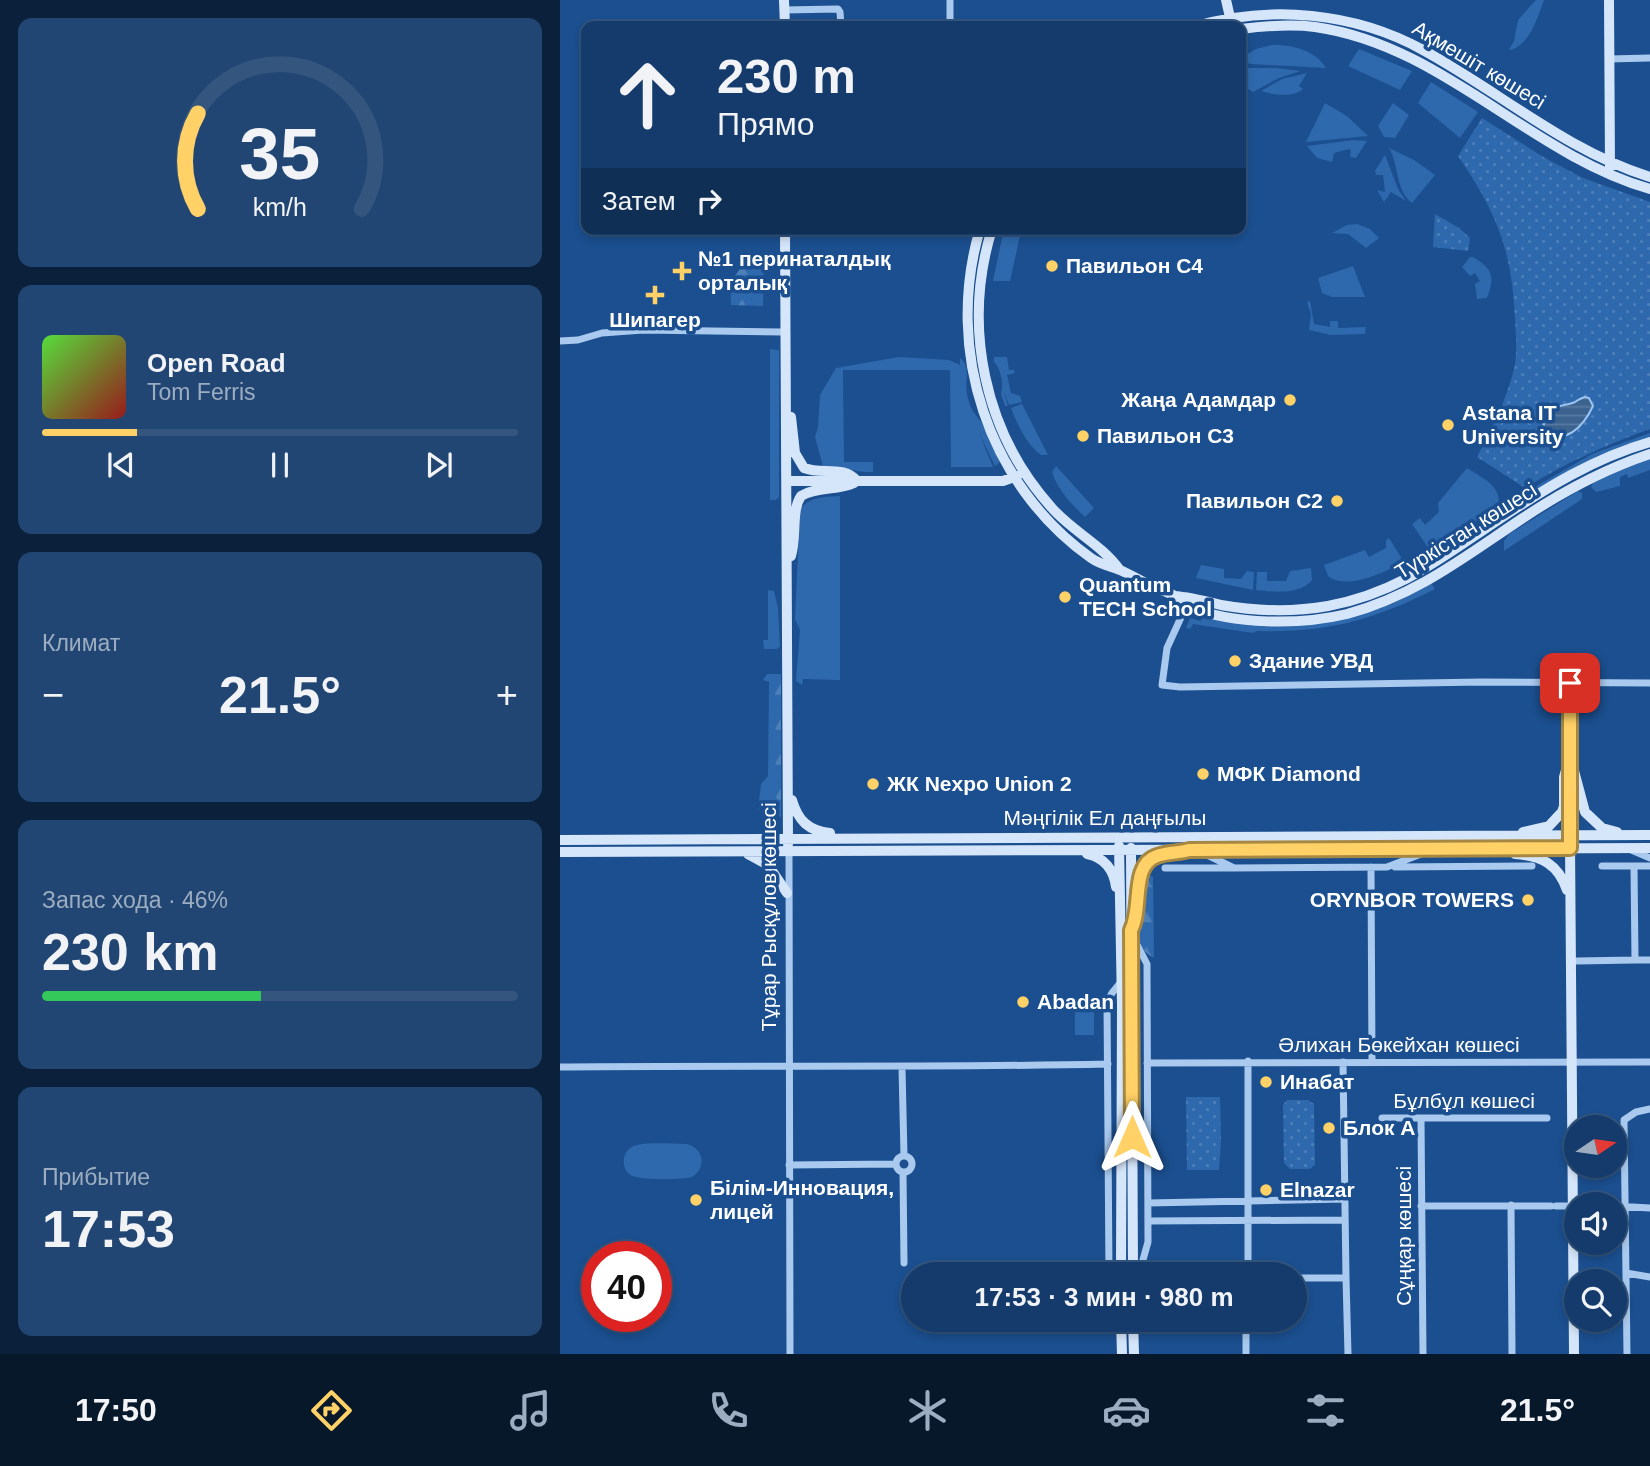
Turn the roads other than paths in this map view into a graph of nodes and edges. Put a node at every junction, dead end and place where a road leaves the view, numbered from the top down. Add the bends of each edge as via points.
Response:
1 (950, 0) edge
2 (1226, 0) edge
3 (1609, 0) edge
4 (784, 5) edge
5 (841, 21) edge
6 (950, 21) edge
7 (1231, 21) edge
8 (1237, 21) edge
9 (1246, 29) edge
10 (1609, 58) junction
11 (1650, 58) edge
12 (1610, 163) junction
13 (1610, 174) junction
14 (1650, 177) edge
15 (1650, 188) edge
16 (784, 235) edge
17 (784, 235) edge
18 (978, 235) edge
19 (991, 235) edge
20 (783, 332) junction
21 (560, 341) edge
22 (787, 406) junction
23 (1650, 442) edge
24 (1650, 454) edge
25 (1024, 472) junction
26 (1014, 478) junction
27 (788, 481) junction
28 (857, 481) junction
29 (787, 566) junction
30 (1119, 569) junction
31 (1189, 601) junction
32 (1650, 682) edge
33 (1570, 683) junction
34 (1570, 756) junction
35 (788, 784) junction
36 (1629, 835) junction
37 (1650, 835) edge
38 (1512, 836) junction
39 (1570, 836) junction
40 (883, 838) junction
41 (1119, 838) junction
42 (1130, 838) junction
43 (788, 839) junction
44 (560, 840) edge
45 (1469, 848) junction
46 (1570, 848) junction
47 (1625, 848) junction
48 (1650, 848) edge
49 (1437, 849) junction
50 (1055, 850) junction
51 (1192, 850) junction
52 (789, 851) junction
53 (1119, 851) junction
54 (1130, 851) junction
55 (560, 852) edge
56 (744, 852) junction
57 (1650, 858) edge
58 (1532, 866) dead end
59 (1602, 866) dead end
60 (1634, 866) junction
61 (1650, 866) edge
62 (1371, 867) junction
63 (1387, 867) junction
64 (1427, 867) junction
65 (1166, 868) dead end
66 (1234, 868) junction
67 (787, 893) junction
68 (1570, 900) junction
69 (1121, 901) junction
70 (1131, 930) junction
71 (1634, 960) junction
72 (1650, 960) edge
73 (1577, 961) dead end
74 (1122, 982) junction
75 (1122, 1035) junction
76 (1248, 1061) junction
77 (1343, 1062) junction
78 (1372, 1062) junction
79 (1650, 1062) edge
80 (1147, 1063) junction
81 (1571, 1063) junction
82 (1108, 1064) junction
83 (788, 1065) junction
84 (560, 1067) edge
85 (902, 1068) junction
86 (1650, 1109) edge
87 (1382, 1118) dead end
88 (1421, 1118) junction
89 (1546, 1118) dead end
90 (1132, 1137) junction
91 (904, 1156) junction
92 (896, 1164) junction
93 (789, 1165) junction
94 (903, 1172) junction
95 (1121, 1178) junction
96 (1574, 1192) edge
97 (1625, 1192) edge
98 (1344, 1199) junction
99 (1250, 1200) junction
100 (1148, 1203) junction
101 (1511, 1205) junction
102 (1421, 1206) junction
103 (1564, 1206) edge
104 (1627, 1206) edge
105 (1650, 1208) edge
106 (1148, 1220) junction
107 (1345, 1220) junction
108 (1249, 1221) junction
109 (1574, 1255) edge
110 (904, 1262) edge
111 (1109, 1262) edge
112 (1121, 1262) edge
113 (1131, 1262) edge
114 (1131, 1262) edge
115 (1142, 1262) edge
116 (1248, 1262) edge
117 (1627, 1273) edge
118 (1650, 1277) edge
119 (1307, 1278) edge
120 (1346, 1278) junction
121 (1133, 1332) edge
122 (1246, 1332) edge
123 (1627, 1332) edge
124 (1121, 1334) edge
125 (790, 1354) edge
126 (1122, 1354) edge
127 (1135, 1354) edge
128 (1246, 1354) edge
129 (1348, 1354) edge
130 (1423, 1354) edge
131 (1511, 1354) edge
132 (1574, 1354) edge
133 (1627, 1354) edge

1 - 6 street
2 - 7 street
3 - 10 street
4 - 5 street via 838,9
8 - 12 street, Ақмешіт көшесі via 1309,15 1393,36
9 - 13 street, Ақмешіт көшесі via 1307,26 1385,46 1428,67 1570,156
10 - 11 street
10 - 12 street
12 - 13 street
12 - 14 street, Ақмешіт көшесі
13 - 15 street, Ақмешіт көшесі
16 - 20 street, Тұрар Рысқұлов көшесі
17 - 22 street, Тұрар Рысқұлов көшесі
18 - 26 street, Түркістан көшесі via 971,269 970,357 981,408
19 - 25 street, Түркістан көшесі via 983,267 981,358 992,405
20 - 21 street via 643,330
20 - 27 street, Тұрар Рысқұлов көшесі
22 - 27 street, Тұрар Рысқұлов көшесі
22 - 28 street via 801,465 814,471 848,473
23 - 31 street, Түркістан көшесі via 1571,474 1435,564 1371,594 1326,606 1286,609
24 - 31 street, Түркістан көшесі via 1598,474 1436,577 1360,610 1280,621 1233,617
25 - 26 street
25 - 30 street, Түркістан көшесі via 1061,518 1110,556
26 - 28 street
26 - 30 street, Түркістан көшесі via 1057,530 1104,566
27 - 28 street
27 - 29 street, Тұрар Рысқұлов көшесі
28 - 29 street via 801,496 795,508 795,543
29 - 35 street, Тұрар Рысқұлов көшесі
30 - 31 street, Түркістан көшесі
31 - 33 street via 1167,648 1162,685
32 - 33 street
33 - 34 street
34 - 36 street via 1587,816 1602,828
34 - 38 street via 1564,806 1558,818 1543,829
34 - 39 street
35 - 40 street via 800,819 812,829
35 - 43 street, Тұрар Рысқұлов көшесі
36 - 37 street, Мәңгілік Ел даңғылы
36 - 39 street, Мәңгілік Ел даңғылы
38 - 39 street, Мәңгілік Ел даңғылы
38 - 42 street, Мәңгілік Ел даңғылы
39 - 46 street
40 - 41 street, Мәңгілік Ел даңғылы
40 - 43 street, Мәңгілік Ел даңғылы
41 - 42 street, Мәңгілік Ел даңғылы
41 - 53 street
42 - 54 street
43 - 44 street, Мәңгілік Ел даңғылы
43 - 52 street, Тұрар Рысқұлов көшесі
45 - 46 street, Мәңгілік Ел даңғылы
45 - 49 street, Мәңгілік Ел даңғылы
45 - 68 street via 1530,855 1549,862 1563,880
46 - 47 street, Мәңгілік Ел даңғылы
46 - 68 street
47 - 48 street, Мәңгілік Ел даңғылы
47 - 57 street
49 - 51 street, Мәңгілік Ел даңғылы
49 - 63 street
49 - 64 street via 1421,858
50 - 52 street, Мәңгілік Ел даңғылы
50 - 53 street, Мәңгілік Ел даңғылы
50 - 69 street via 1105,862
51 - 54 street, Мәңгілік Ел даңғылы
51 - 66 street
51 - 70 street via 1157,855 1147,862 1139,878 1137,916
52 - 56 street, Мәңгілік Ел даңғылы
52 - 67 street, Тұрар Рысқұлов көшесі
53 - 54 street, Мәңгілік Ел даңғылы
53 - 69 street
54 - 70 street
55 - 56 street, Мәңгілік Ел даңғылы
56 - 67 street via 768,865
58 - 64 street
59 - 60 street
60 - 61 street
60 - 71 street
62 - 63 street
62 - 66 street
62 - 78 street
63 - 64 street
65 - 66 street
67 - 83 street, Тұрар Рысқұлов көшесі
68 - 81 street
69 - 74 street
70 - 80 street via 1147,964
70 - 90 street
71 - 72 street
71 - 73 street
74 - 75 street
74 - 82 street via 1107,1002
75 - 90 street via 1128,1060 1129,1141
75 - 95 street
76 - 77 street, Әлихан Бөкейхан көшесі
76 - 80 street, Әлихан Бөкейхан көшесі
76 - 99 street
77 - 78 street, Әлихан Бөкейхан көшесі
77 - 98 street
78 - 81 street, Әлихан Бөкейхан көшесі
79 - 81 street, Әлихан Бөкейхан көшесі
80 - 100 street
81 - 96 street
82 - 85 street
82 - 111 street
83 - 84 street
83 - 85 street
83 - 93 street, Тұрар Рысқұлов көшесі
85 - 91 street
86 - 97 street via 1624,1121
87 - 88 street, Бұлбұл көшесі
88 - 89 street, Бұлбұл көшесі
88 - 102 street, Сұңқар көшесі
90 - 113 street
91 - 92 street
91 - 94 street via 912,1165
92 - 93 street
92 - 94 street
93 - 125 street, Тұрар Рысқұлов көшесі
94 - 110 street
95 - 112 street
95 - 114 street via 1127,1166
98 - 99 street
98 - 107 street
99 - 100 street
99 - 108 street
100 - 106 street
101 - 102 street
101 - 103 street
101 - 131 street
102 - 130 street, Сұңқар көшесі
104 - 105 street
106 - 108 street
106 - 115 street
107 - 108 street
107 - 120 street
108 - 116 street
109 - 132 street
117 - 118 street
119 - 120 street
120 - 129 street
121 - 127 street
122 - 128 street
123 - 133 street
124 - 126 street

